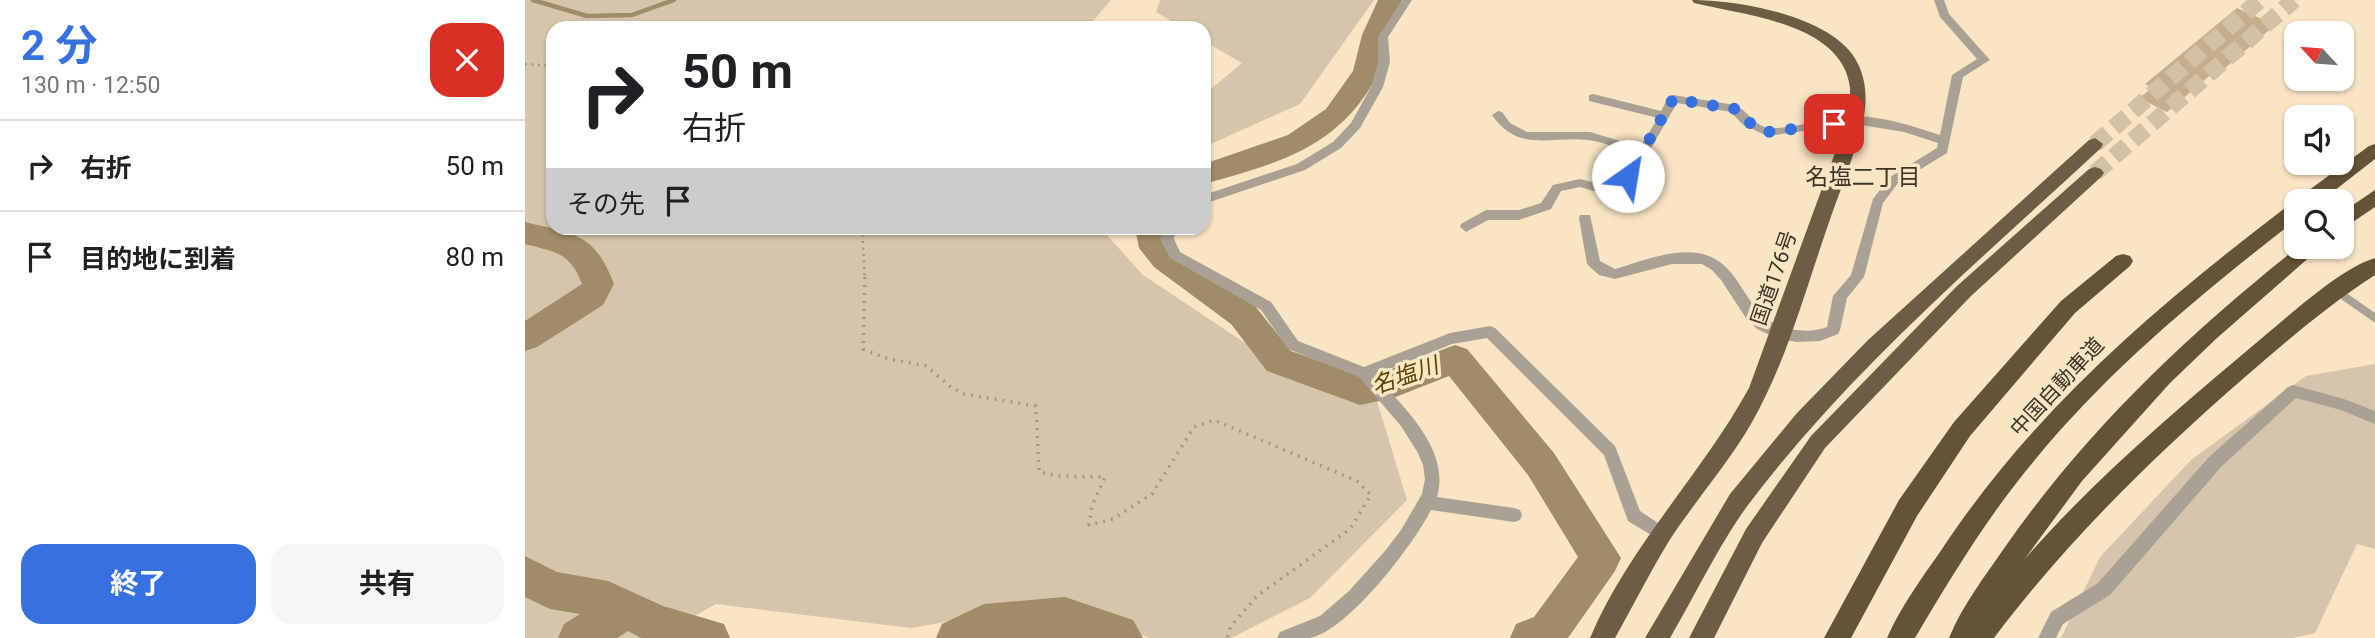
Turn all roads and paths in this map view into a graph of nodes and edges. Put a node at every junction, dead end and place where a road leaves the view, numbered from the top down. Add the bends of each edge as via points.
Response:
1 (1407, 0) edge
2 (1699, 0) edge
3 (1939, 0) edge
4 (525, 64) edge
5 (546, 66) edge
6 (1593, 98) dead end
7 (1498, 115) dead end
8 (1665, 116) junction
9 (1855, 120) junction
10 (1944, 141) junction
11 (2095, 144) tunnel mouth
12 (2375, 150) edge
13 (1643, 152) junction
14 (2095, 173) tunnel mouth
15 (2324, 189) edge
16 (2375, 197) edge
17 (1211, 198) edge
18 (2354, 213) edge
19 (1585, 218) dead end
20 (2284, 219) edge
21 (1465, 227) dead end
22 (862, 235) edge
23 (1168, 235) edge
24 (2297, 259) edge
25 (2123, 261) dead end
26 (2375, 265) edge
27 (2335, 289) junction
28 (2375, 318) edge
29 (1780, 335) junction
30 (1364, 373) junction
31 (2375, 418) edge
32 (1425, 502) junction
33 (1514, 515) dead end
34 (1661, 534) junction
35 (1227, 638) edge
36 (1286, 638) edge
37 (1602, 638) edge
38 (1657, 638) edge
39 (1701, 638) edge
40 (1837, 638) edge
41 (1900, 638) edge
42 (1962, 638) edge
43 (1978, 638) edge
44 (2047, 638) edge

1 - 17 street via 1383,37 1384,62 1377,86 1356,125 1337,145 1301,167
2 - 9 highway, 国道176号 via 1784,18 1826,38 1854,69 1860,97
3 - 10 street via 1944,15 1984,60 1958,75
4 - 5 path
6 - 8 street
7 - 13 street via 1511,130 1529,137 1589,136
8 - 9 street via 1673,99 1735,109 1767,132
8 - 13 street
9 - 10 street via 1906,128
9 - 29 highway, 国道176号
10 - 29 street via 1943,150 1894,180 1877,202 1857,277 1840,296 1833,330 1821,337
11 - 38 highway via 1884,337 1804,419 1738,501
12 - 15 highway
13 - 21 street via 1619,186 1607,191 1580,183 1557,188 1546,206 1519,215 1486,215
14 - 39 highway via 1964,291 1818,443 1754,536
16 - 18 highway
19 - 29 street via 1594,264 1604,271 1615,274 1691,257 1708,261 1722,273 1750,314
20 - 41 highway, 中国自動車道 via 2175,305 2057,419 1994,495
22 - 35 path via 863,349 875,357 936,369 954,390 1036,406 1039,425 1034,456 1039,472 1105,477 1089,525 1113,519 1152,494 1194,427 1214,420 1357,481 1371,495 1350,529 1257,596 1231,626
23 - 30 street via 1175,255 1266,306 1293,345
24 - 42 highway via 2206,334 2096,447 2037,521
25 - 40 highway via 2068,307 1962,429 1908,508
26 - 27 highway
27 - 28 lane
27 - 43 highway via 2160,438 2033,570
29 - 34 highway, 国道176号 via 1743,419
30 - 32 street via 1425,451 1433,480
30 - 34 street via 1451,340 1490,332 1611,451 1634,516
31 - 44 street via 2293,391 2215,462 2104,589 2057,618
32 - 33 street
32 - 36 street via 1394,553 1355,598 1324,623
34 - 37 highway, 国道176号

